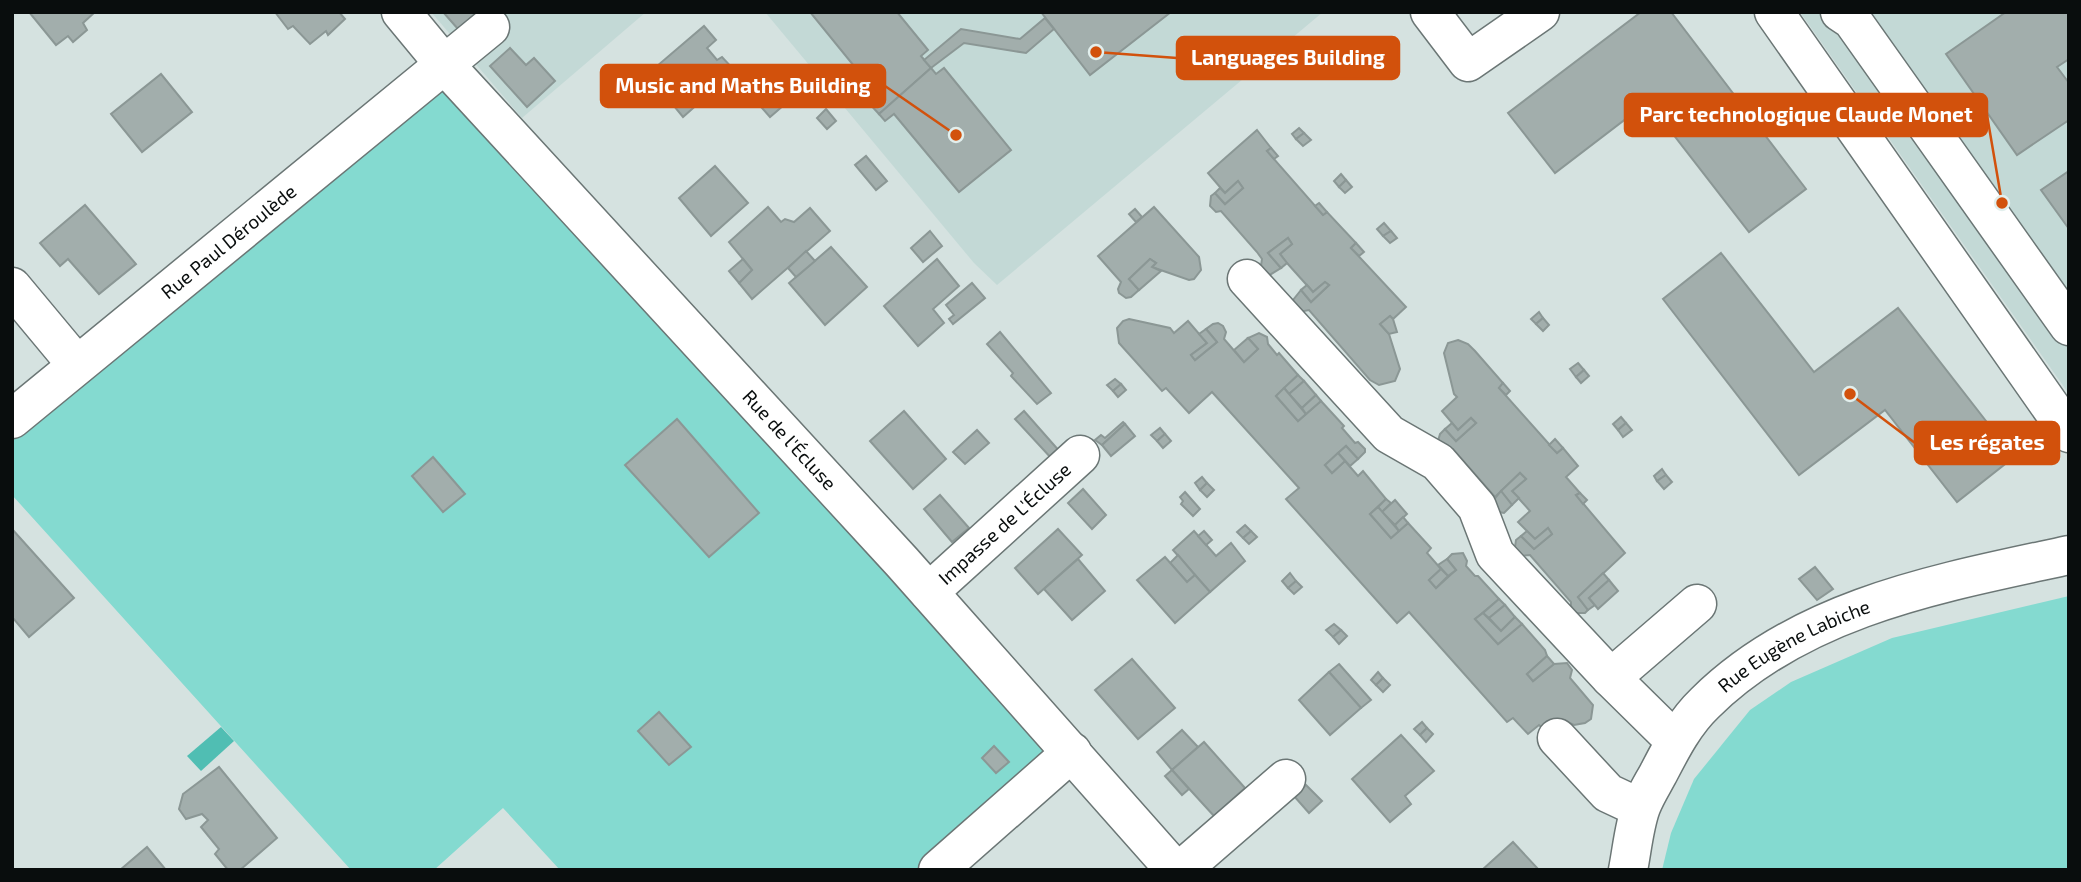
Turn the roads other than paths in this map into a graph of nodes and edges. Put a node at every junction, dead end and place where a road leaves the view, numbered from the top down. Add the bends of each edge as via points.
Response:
1 (401, 12) edge
2 (1430, 12) edge
3 (1540, 12) edge
4 (1774, 12) edge
5 (1852, 14) edge
6 (490, 27) dead end
7 (444, 64) junction
8 (1247, 279) dead end
9 (12, 288) edge
10 (2069, 326) edge
11 (77, 365) junction
12 (12, 419) edge
13 (2069, 433) edge
14 (1080, 455) dead end
15 (2069, 555) edge
16 (929, 592) junction
17 (1697, 604) dead end
18 (1611, 678) junction
19 (1557, 738) dead end
20 (1675, 741) junction
21 (1072, 752) junction
22 (1286, 779) dead end
23 (1640, 808) junction
24 (937, 870) edge
25 (1175, 870) edge
26 (1181, 870) edge
27 (1628, 870) edge

1 - 7 street, Rue de l'Écluse
2 - 3 street via 1468,62
4 - 13 street
5 - 10 street
6 - 7 street, Rue Paul Déroulède
7 - 11 street, Rue Paul Déroulède
7 - 16 street, Rue de l'Écluse
8 - 18 street via 1389,434 1438,461 1477,507 1494,554
9 - 11 street
11 - 12 street, Rue Paul Déroulède
14 - 16 street, Impasse de L'Écluse
15 - 20 street, Rue Eugène Labiche via 1949,581 1807,630 1704,704
16 - 21 street, Rue de l'Écluse
17 - 18 street
18 - 20 street
19 - 23 street via 1608,793
20 - 23 street, Rue Eugène Labiche
21 - 24 street
21 - 25 street, Rue de l'Écluse
22 - 26 street
23 - 27 street, Rue Eugène Labiche

